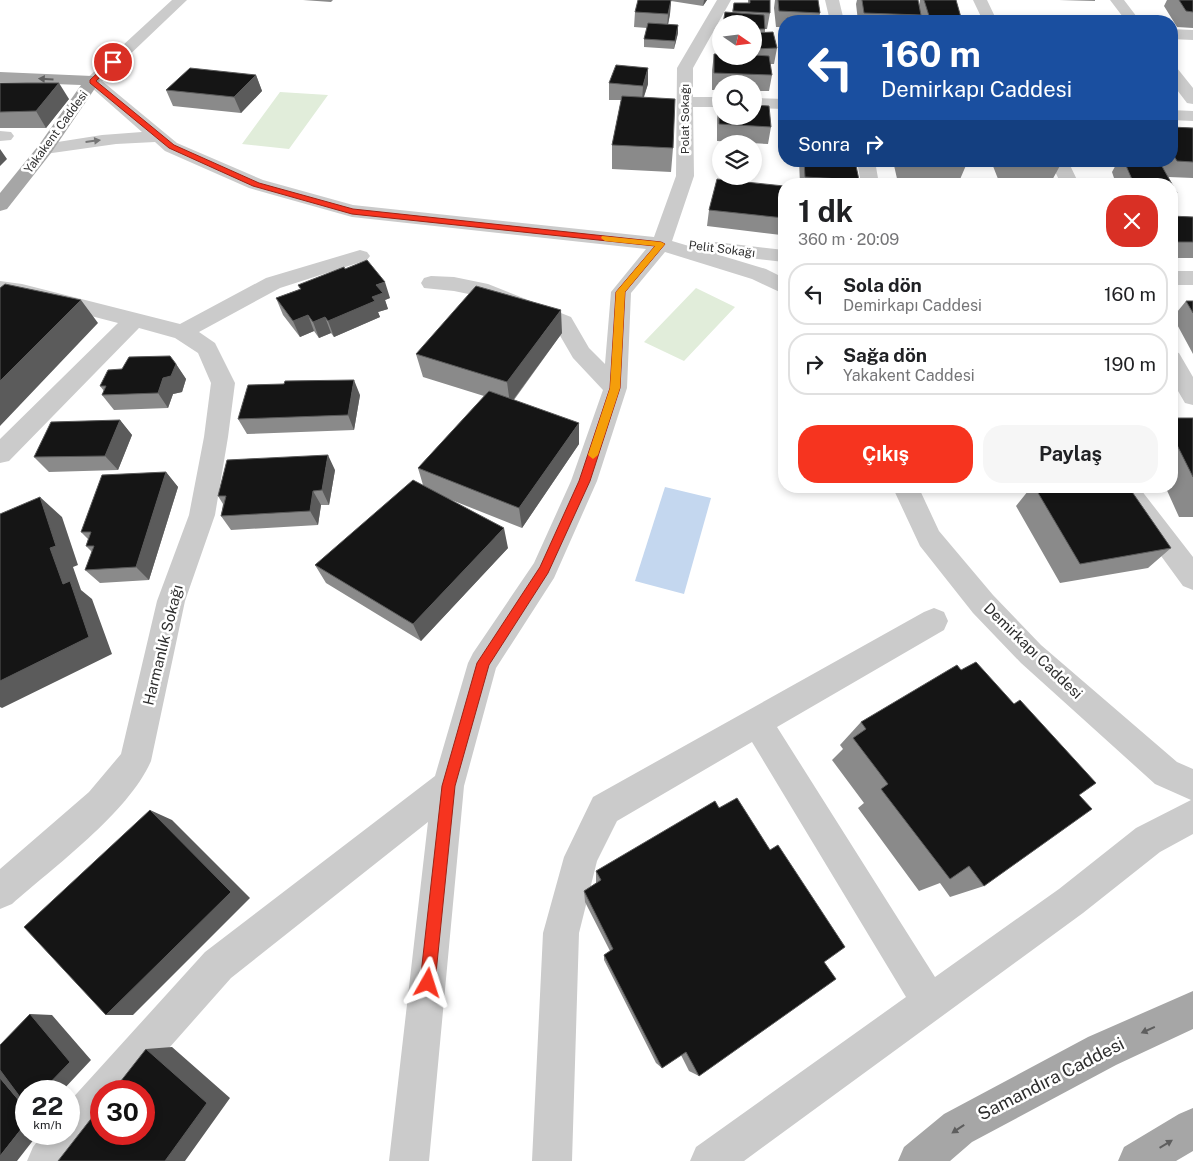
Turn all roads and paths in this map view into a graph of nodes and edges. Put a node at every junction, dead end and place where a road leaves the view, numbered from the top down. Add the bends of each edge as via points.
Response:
1 (180, 0) edge
2 (724, 0) edge
3 (832, 0) edge
4 (980, 0) edge
5 (1116, 0) edge
6 (836, 15) edge
7 (987, 15) edge
8 (1128, 15) edge
9 (1178, 34) edge
10 (1193, 35) edge
11 (0, 77) edge
12 (1178, 80) edge
13 (92, 81) junction
14 (1193, 99) edge
15 (686, 102) junction
16 (712, 102) edge
17 (762, 103) edge
18 (778, 104) edge
19 (1178, 115) edge
20 (1193, 116) edge
21 (159, 137) junction
22 (45, 149) junction
23 (0, 205) edge
24 (661, 244) junction
25 (778, 255) edge
26 (360, 256) dead end
27 (1178, 278) edge
28 (1193, 278) edge
29 (431, 282) dead end
30 (778, 284) edge
31 (0, 288) edge
32 (134, 320) junction
33 (182, 332) junction
34 (1178, 372) edge
35 (615, 388) junction
36 (1193, 399) edge
37 (1178, 400) edge
38 (0, 454) edge
39 (909, 493) edge
40 (1128, 493) edge
41 (1193, 578) edge
42 (934, 620) dead end
43 (757, 722) junction
44 (1179, 779) edge
45 (448, 786) junction
46 (1193, 816) edge
47 (0, 892) edge
48 (930, 1003) junction
49 (1193, 1010) edge
50 (115, 1080) edge
51 (90, 1108) edge
52 (80, 1120) edge
53 (1193, 1128) edge
54 (59, 1145) edge
55 (47, 1161) edge
56 (409, 1161) edge
57 (552, 1161) edge
58 (710, 1161) edge
59 (918, 1161) edge
60 (1138, 1161) edge

1 - 13 street, Yakakent Caddesi
2 - 15 street, Polat Sokağı via 685,68
3 - 6 street
4 - 7 street
5 - 8 street
9 - 10 street
13 -> 11 main road
12 - 14 street
13 - 21 street
13 - 22 main road, Yakakent Caddesi
15 - 16 street
15 - 24 street, Polat Sokağı via 685,176
17 - 18 street
19 - 20 street
22 -> 21 street via 111,139
21 - 24 street via 171,147 256,184 352,211
22 - 23 main road, Yakakent Caddesi
24 - 25 street, Pelit Sokağı
24 - 30 street via 759,274
24 - 35 street via 620,292
26 - 33 street via 273,284
27 - 28 street
29 - 35 street via 488,291 563,322 581,352
31 - 32 street, Harmanlık Sokağı
32 - 33 street, Harmanlık Sokağı
32 - 38 street
33 - 47 street, Harmanlık Sokağı via 207,348 223,383 202,515 171,601 135,761 101,804
34 - 36 street
35 - 45 street via 584,481 544,570 483,663
36 - 37 street
39 - 44 street, Demirkapı Caddesi via 929,538 983,604 1031,654
40 - 41 street
42 - 43 street
43 - 48 street
43 - 57 street via 605,809 581,857 561,933
44 - 46 street, Demirkapı Caddesi
45 - 50 street via 218,965
45 - 56 street
46 - 48 street via 1148,840 1072,900
48 - 58 street
49 -> 59 main road, Samandıra Caddesi via 1102,1051 958,1128
51 - 52 street
60 -> 53 main road
54 - 55 street

